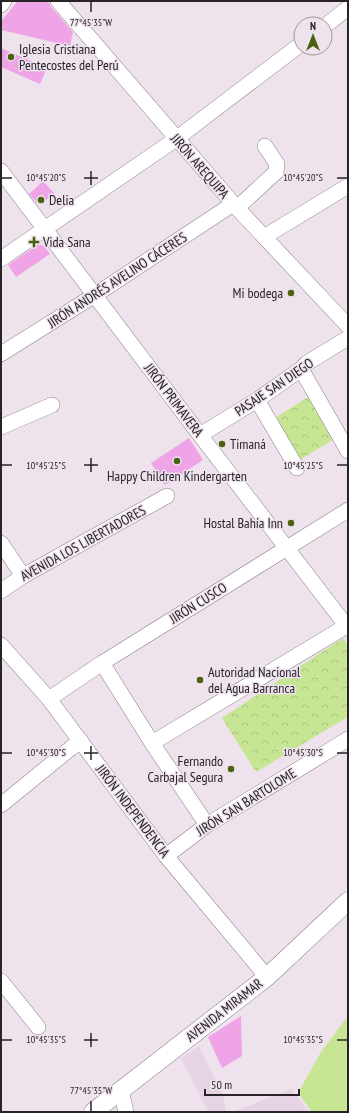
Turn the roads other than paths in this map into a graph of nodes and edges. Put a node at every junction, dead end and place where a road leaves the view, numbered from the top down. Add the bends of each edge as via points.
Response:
1 (4, 1) edge
2 (58, 1) edge
3 (1, 5) edge
4 (348, 8) edge
5 (333, 20) edge
6 (293, 50) edge
7 (176, 139) junction
8 (265, 146) dead end
9 (1, 171) edge
10 (348, 186) edge
11 (235, 206) junction
12 (46, 229) junction
13 (264, 237) junction
14 (1, 259) edge
15 (95, 296) junction
16 (348, 326) edge
17 (348, 338) edge
18 (3, 350) edge
19 (301, 369) junction
20 (257, 400) junction
21 (52, 405) dead end
22 (1, 427) edge
23 (200, 435) junction
24 (348, 451) edge
25 (297, 468) dead end
26 (167, 496) dead end
27 (348, 510) edge
28 (1, 543) edge
29 (287, 547) junction
30 (23, 576) junction
31 (1, 591) edge
32 (347, 626) edge
33 (1, 645) edge
34 (102, 662) junction
35 (49, 699) junction
36 (348, 739) edge
37 (81, 741) junction
38 (152, 743) junction
39 (1, 805) edge
40 (207, 825) junction
41 (166, 856) junction
42 (348, 901) edge
43 (267, 977) junction
44 (1, 981) edge
45 (38, 1027) dead end
46 (121, 1090) junction
47 (93, 1112) edge
48 (126, 1112) edge

1 - 3 street
2 - 7 street, JIRÓN AREQUIPA
4 - 5 street
6 - 7 street
7 - 11 street, JIRÓN AREQUIPA
7 - 12 street
8 - 11 street, JIRÓN ANDRÉS AVELINO CÁCERES via 277,164 276,172
9 - 12 street, JIRÓN PRIMAVERA
10 - 13 street
11 - 13 street, JIRÓN AREQUIPA
11 - 15 street, JIRÓN ANDRÉS AVELINO CÁCERES
12 - 14 street
12 - 15 street, JIRÓN PRIMAVERA
13 - 16 street, JIRÓN AREQUIPA
15 - 18 street, JIRÓN ANDRÉS AVELINO CÁCERES
15 - 23 street, JIRÓN PRIMAVERA
17 - 19 street, PASAJE SAN DIEGO via 306,363
19 - 20 street, PASAJE SAN DIEGO
19 - 24 street
20 - 23 street, PASAJE SAN DIEGO
20 - 25 street
21 - 22 street
23 - 29 street, JIRÓN PRIMAVERA
26 - 30 street, AVENIDA LOS LIBERTADORES
27 - 29 street, JIRÓN CUSCO
28 - 30 street
29 - 32 street, JIRÓN PRIMAVERA
29 - 34 street, JIRÓN CUSCO
30 - 31 street, AVENIDA LOS LIBERTADORES
32 - 38 street
33 - 35 street, JIRÓN INDEPENDENCIA
34 - 35 street, JIRÓN CUSCO
34 - 38 street
35 - 37 street, JIRÓN INDEPENDENCIA
36 - 40 street, JIRÓN SAN BARTOLOME
37 - 39 street
37 - 41 street, JIRÓN INDEPENDENCIA
38 - 40 street
40 - 41 street, JIRÓN SAN BARTOLOME
41 - 43 street, JIRÓN INDEPENDENCIA
42 - 43 street, AVENIDA MIRAMAR
43 - 46 street, AVENIDA MIRAMAR
44 - 45 street
46 - 47 street, AVENIDA MIRAMAR
46 - 48 street

